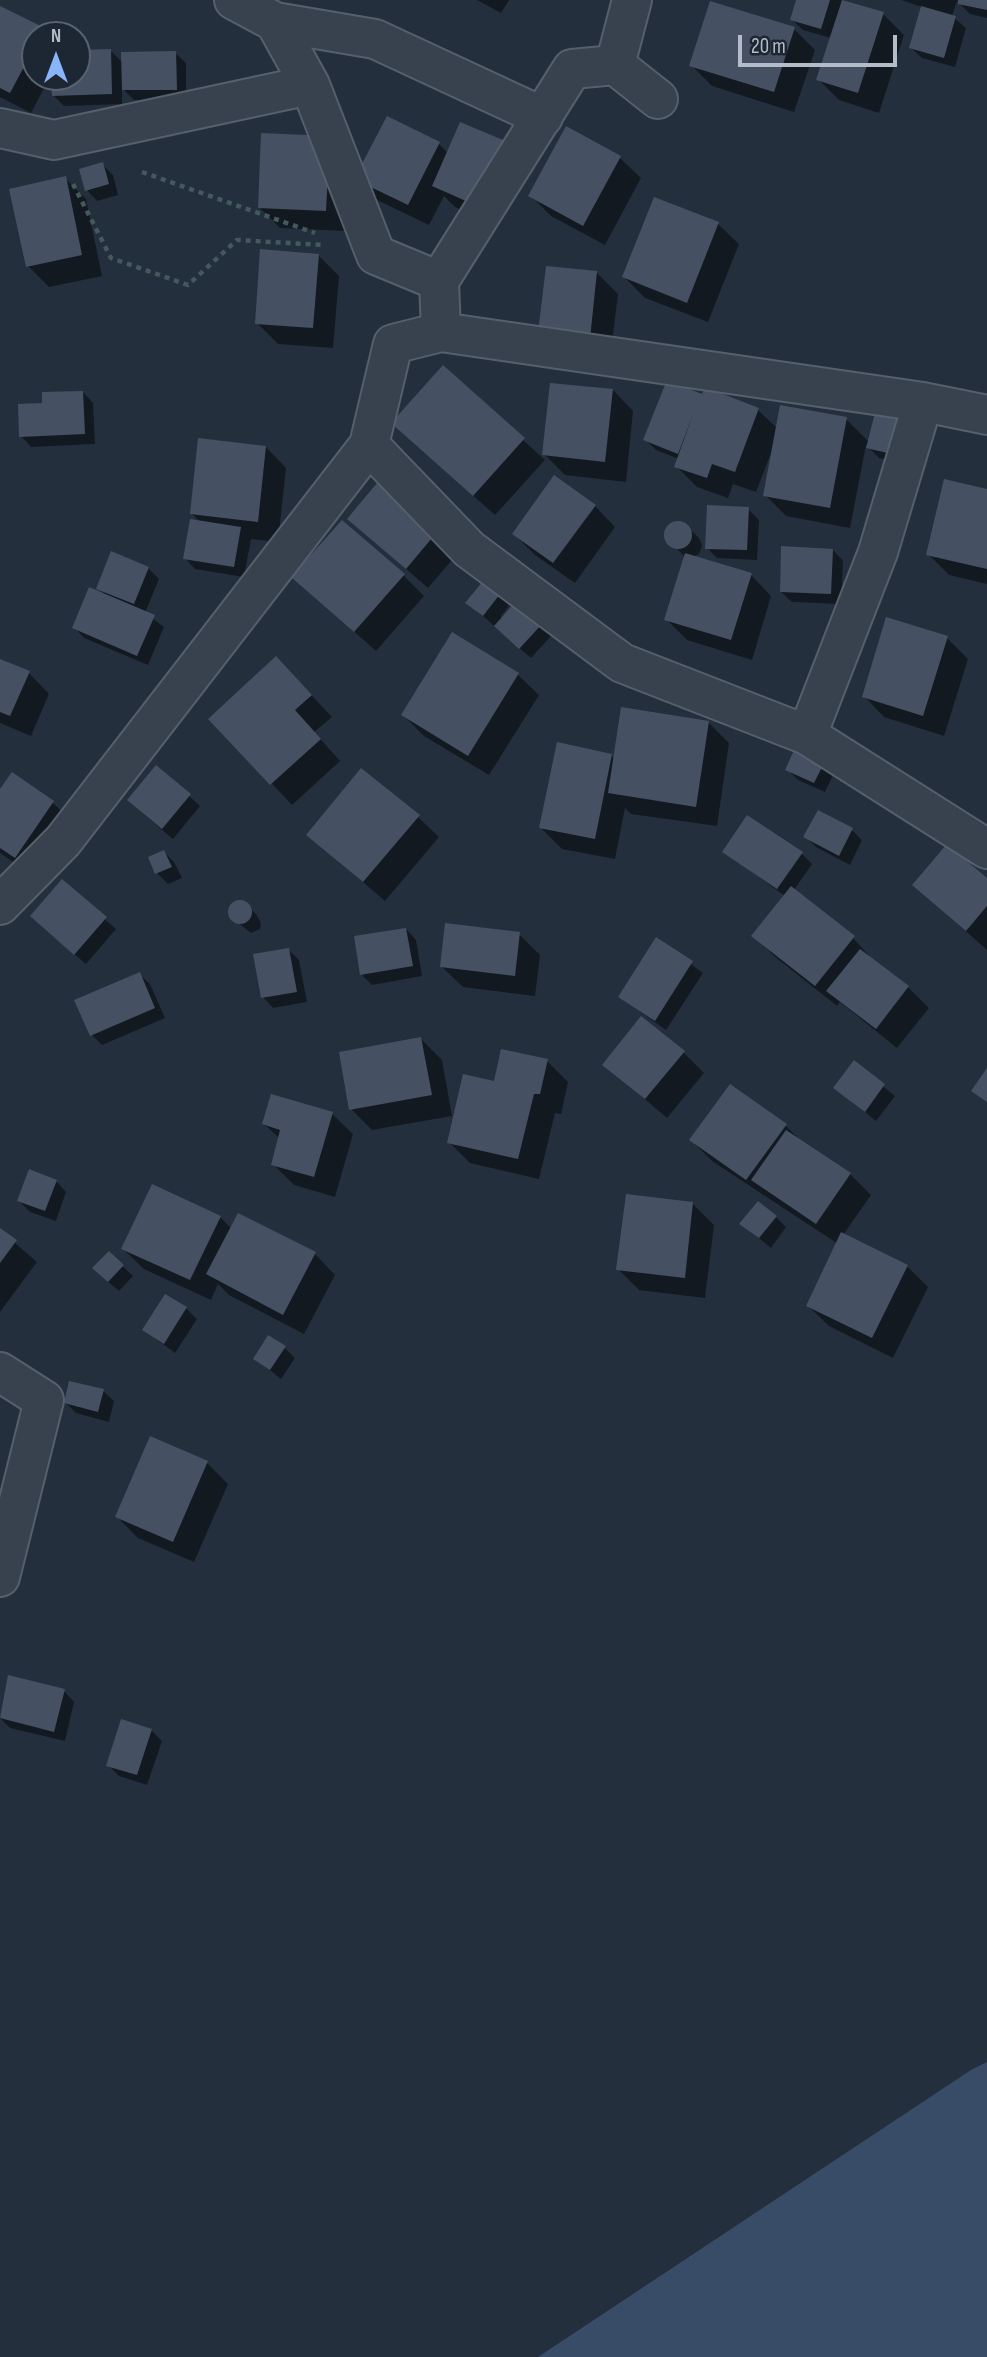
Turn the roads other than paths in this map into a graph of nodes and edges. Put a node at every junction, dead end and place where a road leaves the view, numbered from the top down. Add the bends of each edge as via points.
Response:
1 (234, 0) edge
2 (632, 0) edge
3 (275, 22) junction
4 (615, 65) junction
5 (310, 85) junction
6 (658, 99) dead end
7 (543, 117) junction
8 (0, 128) edge
9 (439, 281) junction
10 (441, 332) junction
11 (923, 402) junction
12 (987, 415) edge
13 (369, 445) junction
14 (807, 735) junction
15 (987, 849) edge
16 (0, 905) edge
17 (0, 1373) edge
18 (0, 1577) edge

1 - 3 street
2 - 4 street
3 - 5 street
3 - 7 street via 375,40
4 - 6 street
4 - 7 street via 572,69
5 - 8 street via 54,140
5 - 9 street via 376,254
7 - 9 street
9 - 10 street
10 - 11 street
10 - 13 street via 393,344
11 - 12 street
11 - 14 street via 878,552
13 - 14 street via 469,548 622,663
13 - 16 street via 63,841
14 - 15 street
17 - 18 street via 44,1400

